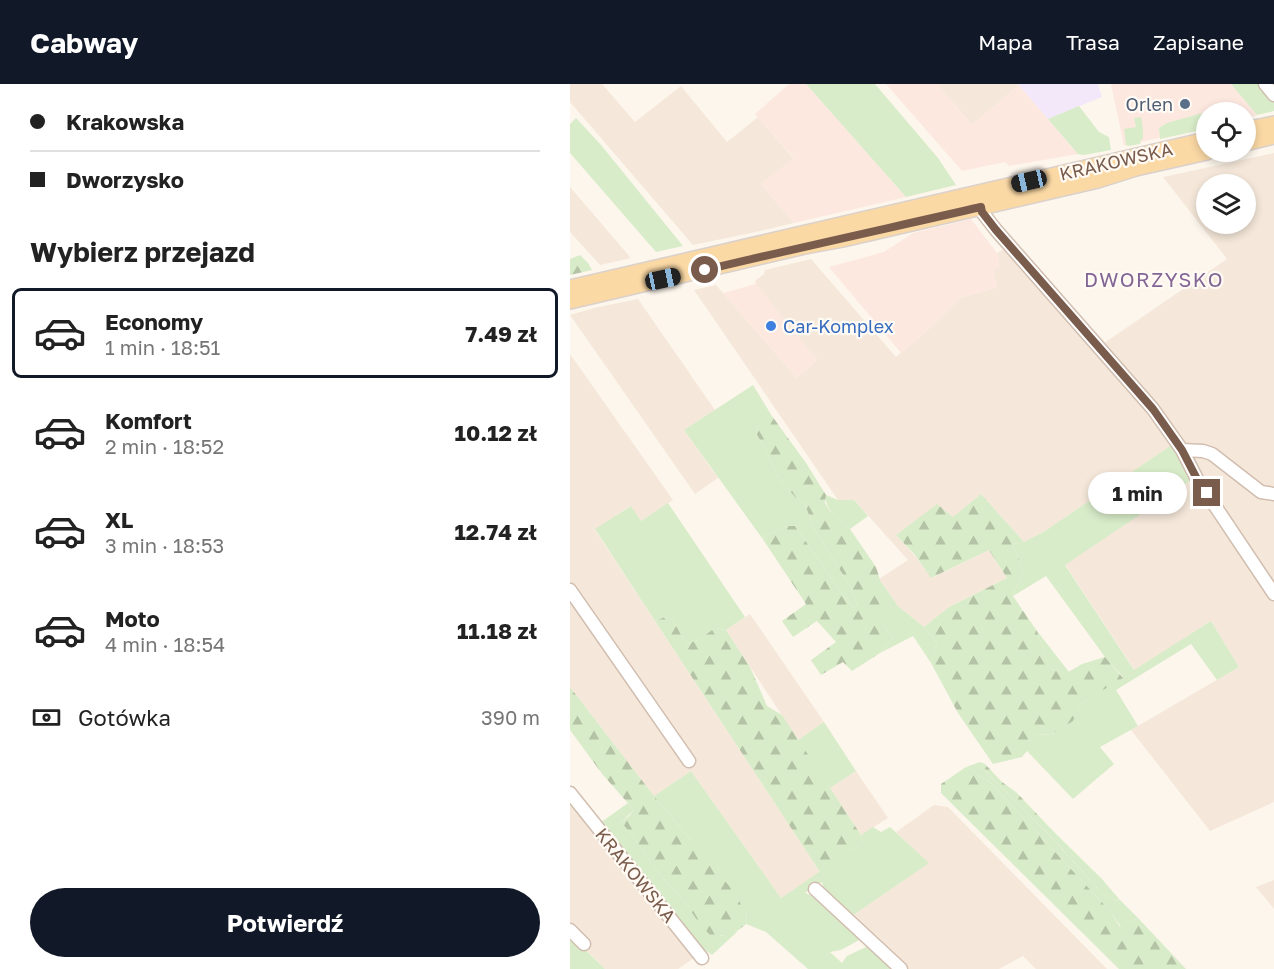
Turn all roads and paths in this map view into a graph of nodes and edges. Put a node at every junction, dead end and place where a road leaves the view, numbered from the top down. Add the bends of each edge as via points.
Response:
1 (1265, 84) edge
2 (1274, 94) edge
3 (1274, 124) edge
4 (1256, 128) edge
5 (1274, 136) edge
6 (1256, 140) edge
7 (1196, 143) edge
8 (1196, 154) edge
9 (979, 200) junction
10 (570, 288) edge
11 (570, 301) edge
12 (1182, 450) junction
13 (1274, 494) edge
14 (570, 590) edge
15 (1274, 594) edge
16 (689, 761) dead end
17 (570, 793) edge
18 (815, 889) dead end
19 (570, 930) edge
20 (584, 944) dead end
21 (702, 958) dead end
22 (901, 969) edge

1 - 2 street
3 - 4 main road
5 - 6 main road
7 - 9 main road, KRAKOWSKA
8 - 9 main road, KRAKOWSKA via 1098,180
9 - 10 main road, KRAKOWSKA
9 - 11 main road, KRAKOWSKA via 843,239
9 - 12 street via 982,212 996,230 1153,409
12 - 13 street via 1212,454 1261,492
12 - 15 street
14 - 16 street
17 - 21 street, KRAKOWSKA
18 - 22 street
19 - 20 street

